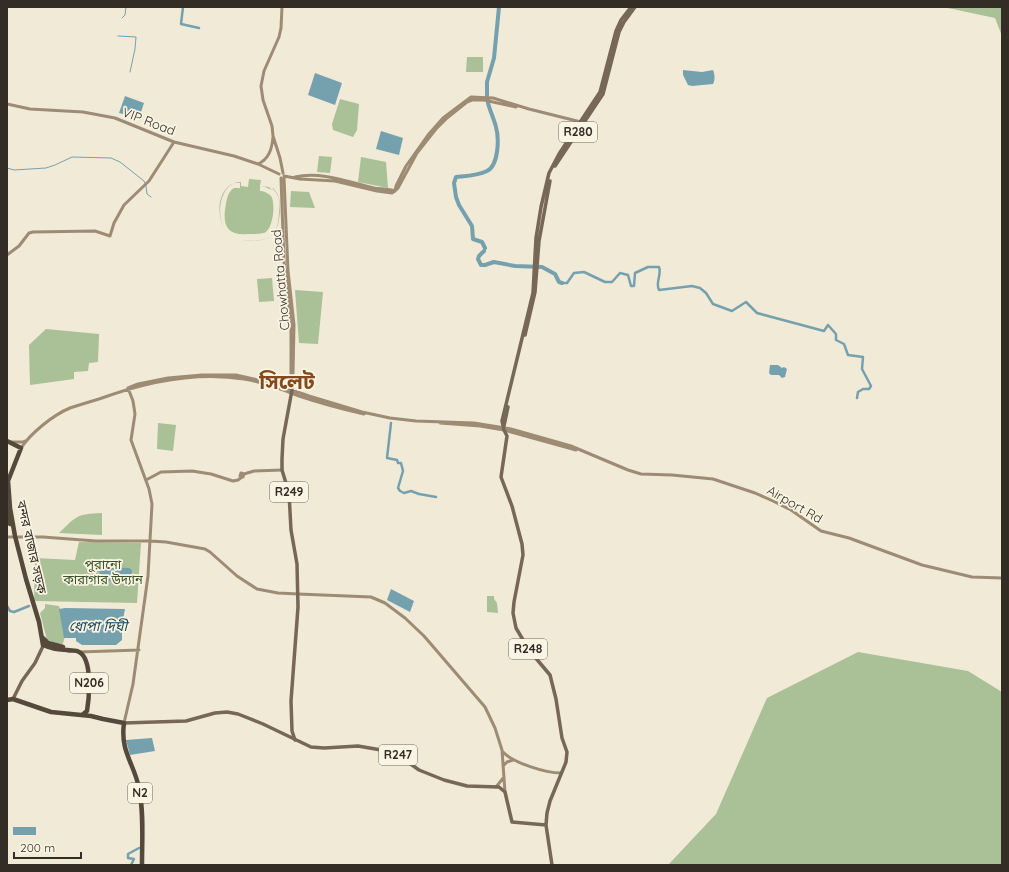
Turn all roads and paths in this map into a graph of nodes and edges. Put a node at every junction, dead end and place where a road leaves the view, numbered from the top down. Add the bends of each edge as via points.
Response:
1 (282, 7) edge
2 (631, 7) edge
3 (635, 7) edge
4 (7, 104) edge
5 (582, 123) junction
6 (273, 136) junction
7 (174, 142) junction
8 (258, 164) junction
9 (282, 176) junction
10 (7, 255) edge
11 (128, 388) junction
12 (291, 391) junction
13 (504, 429) junction
14 (26, 440) junction
15 (8, 442) edge
16 (21, 448) junction
17 (282, 470) junction
18 (146, 480) junction
19 (7, 511) edge
20 (14, 536) junction
21 (7, 537) edge
22 (150, 541) junction
23 (1002, 578) edge
24 (298, 594) junction
25 (45, 646) junction
26 (138, 650) junction
27 (76, 651) junction
28 (9, 700) edge
29 (87, 711) junction
30 (82, 715) junction
31 (91, 716) junction
32 (124, 723) junction
33 (292, 731) junction
34 (286, 736) junction
35 (295, 740) junction
36 (502, 750) junction
37 (513, 760) junction
38 (503, 766) junction
39 (552, 773) junction
40 (561, 773) junction
41 (504, 777) junction
42 (558, 780) junction
43 (496, 787) junction
44 (505, 792) junction
45 (546, 825) junction
46 (142, 865) edge
47 (552, 865) edge

1 - 6 main road, Chowhatta Road via 279,36 261,81 262,96
2 - 5 main road, R280 via 616,31 600,92
3 - 5 main road, R280 via 619,32 603,94
4 - 7 main road, VIP Road via 30,109 68,110 115,118
5 - 9 main road, VIP Road via 493,98 471,97 443,118 428,135 410,161 395,191 340,179
5 - 13 main road, R280 via 552,171 541,220 534,299
6 - 8 main road via 269,155
6 - 9 main road, Chowhatta Road
7 - 8 main road, VIP Road
7 - 10 main road via 149,181 124,204 110,236 94,231 33,232
8 - 9 main road, VIP Road
9 - 12 main road, Chowhatta Road via 284,271 292,313
11 - 12 main road, বন্দর বাজার সড়ক via 202,377 245,378
11 - 14 main road, বন্দর বাজার সড়ক via 64,411
11 - 18 main road via 135,414 131,440
12 - 13 main road, Airport Rd via 390,420
12 - 17 main road, R249 via 283,438
13 - 23 main road, Airport Rd via 577,450 640,474 713,479 773,501 821,531 849,538 922,565 972,577
13 - 40 main road, R248 via 507,436 501,477 512,506 523,555 514,602 514,618 520,637 548,672 552,683 567,752
14 - 15 main road
14 - 16 main road, বন্দর বাজার সড়ক
15 - 16 highway
16 - 20 highway, বন্দর বাজার সড়ক via 8,481
17 - 18 main road via 254,471 233,481 192,471 161,472
17 - 24 main road, R249 via 289,493
18 - 22 main road via 152,504
19 - 20 highway
20 - 21 main road
20 - 22 main road
20 - 25 highway, বন্দর বাজার সড়ক
20 - 25 highway via 20,567 41,640
22 - 24 main road via 205,549 237,576 258,588
22 - 26 main road
24 - 33 main road, R249 via 291,701
24 - 36 main road via 374,598 405,618 485,706
25 - 27 highway
25 - 28 main road, বন্দর বাজার সড়ক
26 - 27 main road
26 - 32 main road via 133,687
27 - 29 highway, N206 via 83,655 87,664
28 - 30 highway via 51,712
29 - 30 highway, N206
29 - 31 highway, N206
30 - 31 highway
31 - 32 highway
32 - 34 main road via 186,721 227,712 240,715
32 - 46 highway, N2 via 125,748 136,774 142,806
33 - 34 main road
33 - 35 main road, R249
34 - 35 main road
35 - 43 main road, R247 via 317,748 358,746 387,751 398,755 419,770 444,780 467,786
36 - 37 main road
36 - 38 main road
37 - 38 main road
37 - 39 main road
38 - 41 main road
39 - 40 main road
39 - 42 main road
40 - 42 main road, R248
41 - 43 main road
41 - 44 main road
42 - 45 main road, R248 via 550,801
43 - 44 main road, R247
44 - 45 main road via 512,822
45 - 47 main road, R248

